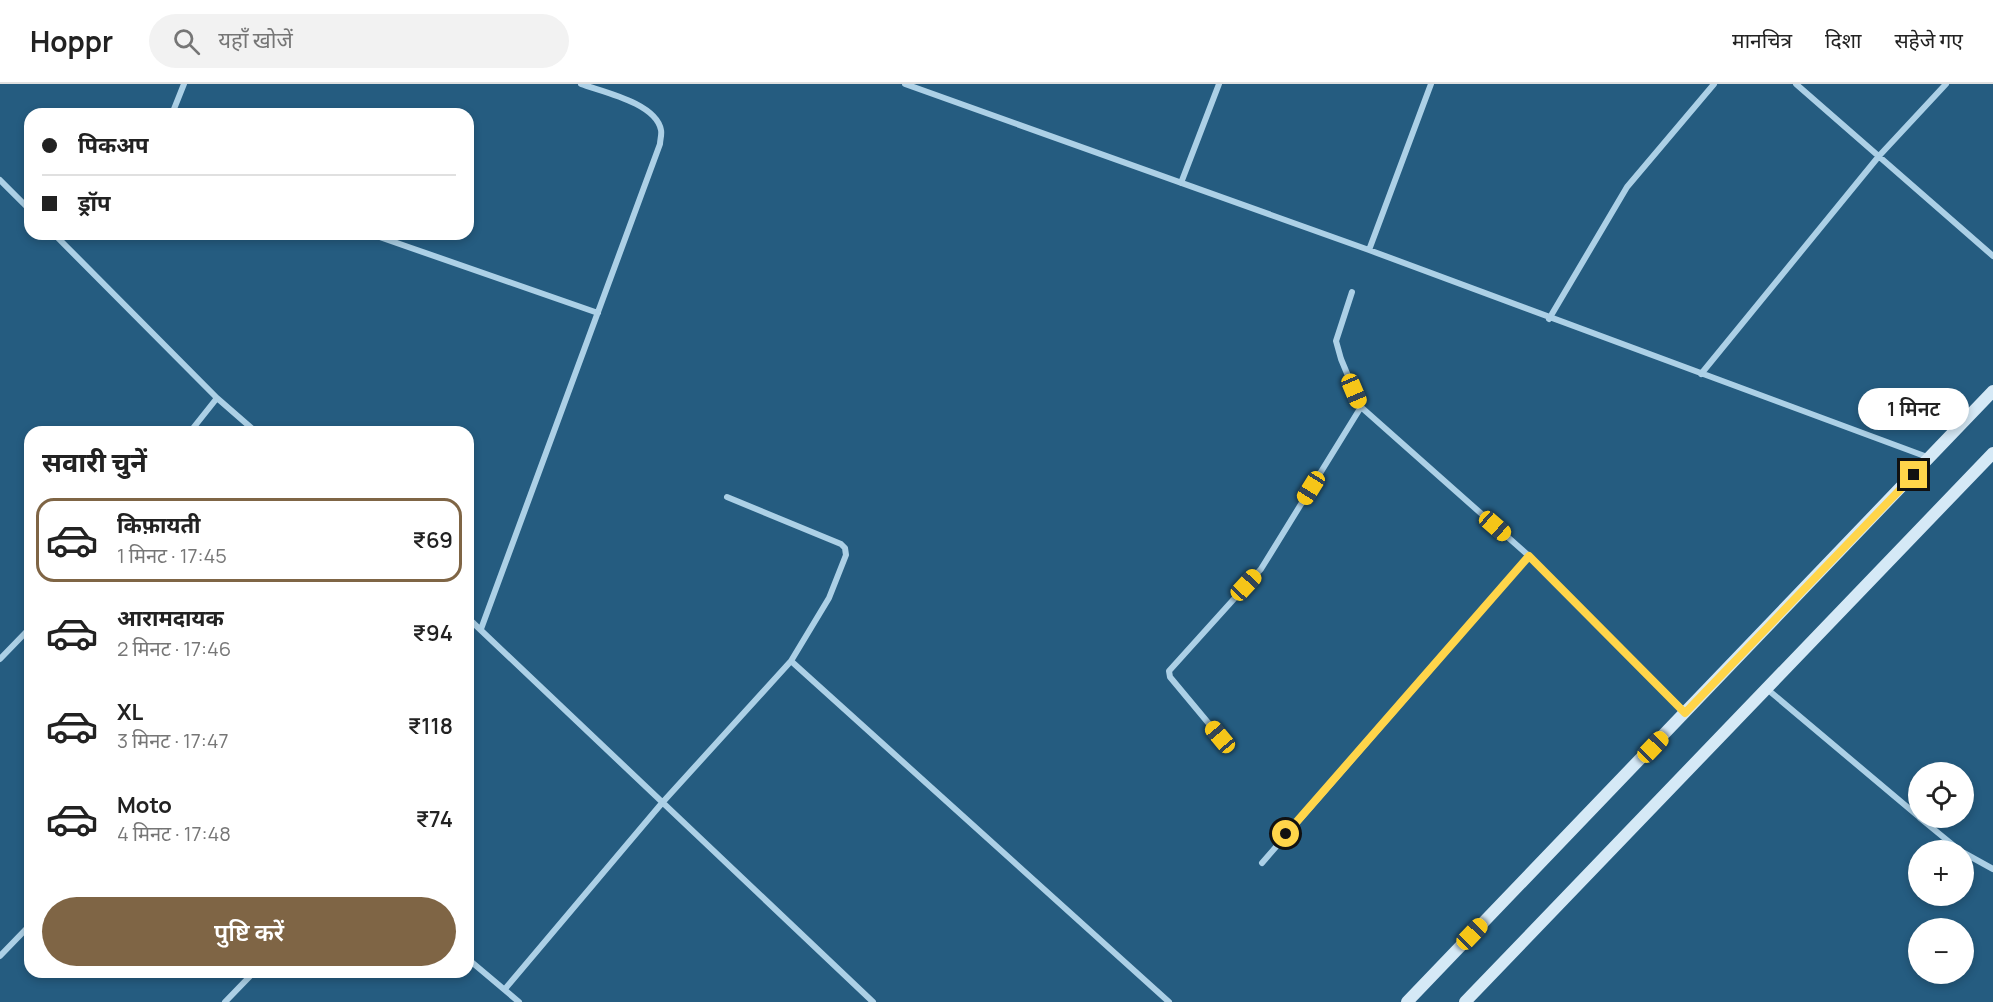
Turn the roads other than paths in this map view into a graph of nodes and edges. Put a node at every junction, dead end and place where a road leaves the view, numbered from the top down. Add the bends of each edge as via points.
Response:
1 (184, 84) edge
2 (581, 84) edge
3 (905, 84) edge
4 (1219, 84) edge
5 (1431, 84) edge
6 (1714, 84) edge
7 (1796, 84) edge
8 (1946, 84) edge
9 (174, 108) edge
10 (1879, 156) junction
11 (0, 180) edge
12 (1181, 183) junction
13 (24, 204) edge
14 (60, 240) edge
15 (388, 240) edge
16 (1369, 250) junction
17 (1993, 256) edge
18 (1352, 292) dead end
19 (598, 313) junction
20 (1549, 319) junction
21 (1701, 374) junction
22 (1993, 391) edge
23 (217, 398) junction
24 (1361, 407) junction
25 (195, 426) edge
26 (249, 426) edge
27 (1993, 453) edge
28 (1930, 458) junction
29 (727, 497) dead end
30 (1529, 556) junction
31 (474, 623) edge
32 (481, 629) junction
33 (24, 634) edge
34 (0, 659) edge
35 (791, 661) junction
36 (1767, 689) junction
37 (1685, 713) junction
38 (1220, 737) dead end
39 (663, 803) junction
40 (1908, 808) edge
41 (1932, 828) edge
42 (1947, 840) edge
43 (1974, 859) edge
44 (1262, 863) dead end
45 (1993, 869) edge
46 (24, 931) edge
47 (0, 956) edge
48 (474, 964) edge
49 (248, 978) edge
50 (505, 989) junction
51 (225, 1002) edge
52 (519, 1002) edge
53 (873, 1002) edge
54 (1169, 1002) edge
55 (1407, 1002) edge
56 (1466, 1002) edge

1 - 9 street
2 - 19 street via 640,105 651,113 661,130 660,144
3 - 12 street
4 - 12 street
5 - 16 street
6 - 20 street via 1627,187
7 - 10 street
8 - 10 street
10 - 17 street
10 - 21 street
11 - 13 street
12 - 16 street
14 - 23 street
15 - 19 street
16 - 20 street
18 - 24 street via 1336,341
19 - 32 street
20 - 21 street
21 - 28 street
22 - 28 main road
23 - 25 street
23 - 26 street
24 - 30 street
24 - 38 street via 1261,568 1169,670 1170,677
27 - 36 main road
28 - 37 main road
29 - 35 street via 845,548 846,555 829,598
30 - 37 street
30 - 44 street
31 - 32 street
32 - 39 street
33 - 34 street
35 - 39 street
35 - 54 street
36 - 40 street
36 - 56 main road
37 - 55 main road
39 - 50 street
39 - 53 street
41 - 42 street
43 - 45 street
46 - 47 street
48 - 50 street
49 - 51 street
50 - 52 street

